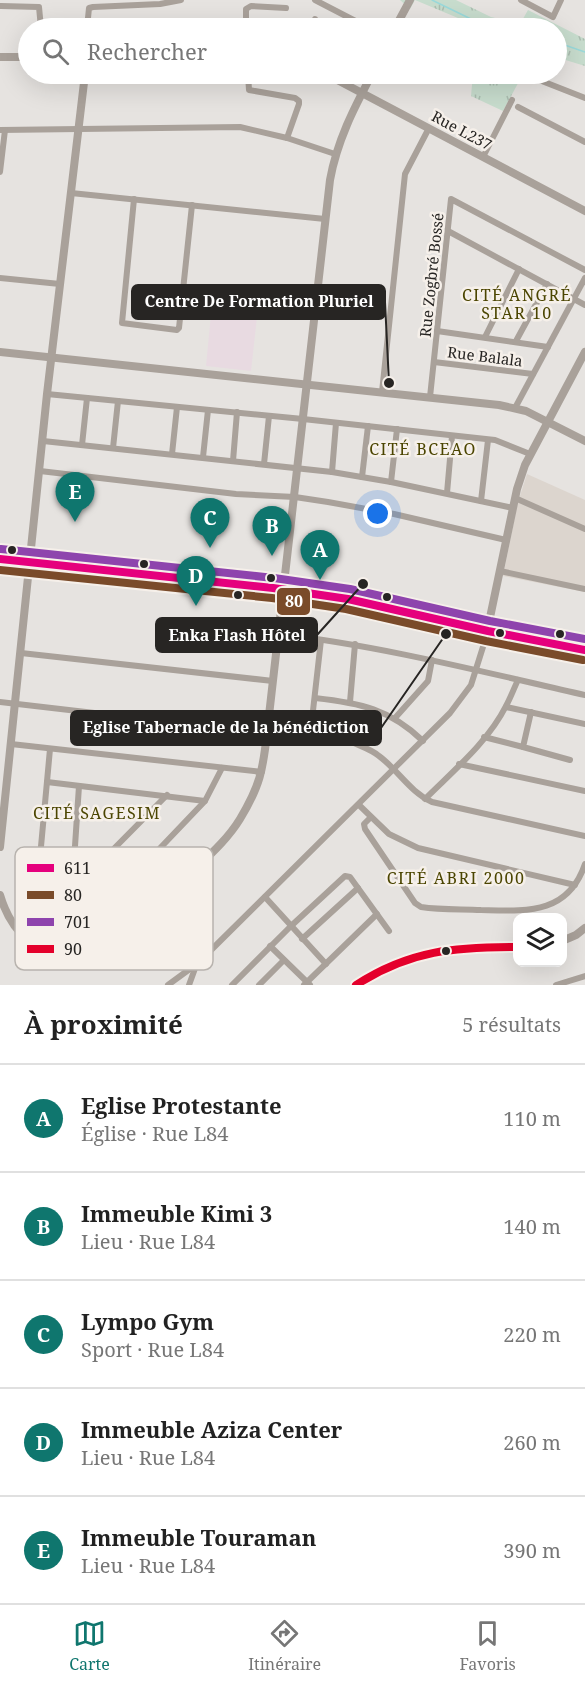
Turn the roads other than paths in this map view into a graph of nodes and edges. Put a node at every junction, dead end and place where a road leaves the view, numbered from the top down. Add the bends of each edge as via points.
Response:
1 (181, 0) edge
2 (315, 0) edge
3 (410, 0) edge
4 (521, 0) edge
5 (561, 0) edge
6 (2, 6) dead end
7 (286, 8) dead end
8 (40, 18) edge
9 (88, 18) edge
10 (246, 18) edge
11 (350, 18) edge
12 (400, 18) edge
13 (0, 57) edge
14 (18, 57) edge
15 (84, 84) edge
16 (249, 84) edge
17 (348, 84) edge
18 (367, 84) edge
19 (549, 84) edge
20 (363, 91) junction
21 (585, 98) edge
22 (512, 100) dead end
23 (518, 107) dead end
24 (429, 128) junction
25 (2, 130) edge
26 (78, 130) junction
27 (287, 138) junction
28 (585, 142) edge
29 (334, 154) junction
30 (483, 157) junction
31 (0, 172) edge
32 (71, 193) junction
33 (134, 199) junction
34 (192, 205) junction
35 (585, 211) edge
36 (325, 219) junction
37 (447, 231) junction
38 (519, 270) junction
39 (585, 270) edge
40 (0, 278) edge
41 (585, 278) edge
42 (60, 284) junction
43 (547, 284) junction
44 (574, 299) junction
45 (585, 305) edge
46 (437, 331) junction
47 (485, 337) junction
48 (516, 341) junction
49 (548, 347) junction
50 (0, 352) edge
51 (585, 352) edge
52 (51, 357) junction
53 (434, 362) junction
54 (533, 374) junction
55 (307, 384) junction
56 (382, 392) junction
57 (47, 394) junction
58 (430, 397) junction
59 (87, 398) junction
60 (118, 401) junction
61 (177, 407) junction
62 (515, 408) junction
63 (208, 410) junction
64 (237, 412) junction
65 (268, 416) junction
66 (303, 419) junction
67 (548, 421) junction
68 (336, 423) junction
69 (368, 426) junction
70 (397, 429) junction
71 (452, 436) junction
72 (488, 440) junction
73 (43, 441) junction
74 (585, 441) edge
75 (82, 445) junction
76 (113, 448) junction
77 (172, 454) junction
78 (531, 454) junction
79 (203, 457) junction
80 (233, 460) junction
81 (264, 464) junction
82 (298, 468) junction
83 (40, 471) junction
84 (332, 472) junction
85 (362, 477) junction
86 (391, 482) junction
87 (447, 494) junction
88 (294, 497) junction
89 (515, 498) junction
90 (481, 501) junction
91 (513, 508) junction
92 (585, 529) edge
93 (506, 540) junction
94 (0, 554) edge
95 (0, 559) edge
96 (31, 560) junction
97 (500, 571) junction
98 (284, 587) junction
99 (585, 589) edge
100 (488, 627) junction
101 (279, 634) junction
102 (321, 640) junction
103 (585, 643) edge
104 (355, 644) junction
105 (585, 650) edge
106 (21, 653) junction
107 (432, 660) junction
108 (477, 670) junction
109 (518, 680) junction
110 (273, 681) junction
111 (585, 694) edge
112 (315, 698) junction
113 (0, 702) edge
114 (350, 702) junction
115 (15, 704) junction
116 (506, 707) junction
117 (531, 712) junction
118 (395, 718) junction
119 (585, 724) edge
120 (267, 733) junction
121 (310, 737) junction
122 (484, 737) junction
123 (423, 741) junction
124 (11, 744) junction
125 (523, 747) junction
126 (50, 749) junction
127 (570, 760) dead end
128 (459, 764) junction
129 (222, 768) junction
130 (393, 770) junction
131 (262, 772) junction
132 (47, 782) junction
133 (3, 783) edge
134 (79, 786) junction
135 (585, 791) edge
136 (167, 795) junction
137 (425, 799) junction
138 (205, 801) junction
139 (359, 805) junction
140 (370, 818) junction
141 (585, 836) edge
142 (0, 847) edge
143 (41, 847) edge
144 (75, 847) edge
145 (116, 847) edge
146 (161, 847) edge
147 (213, 852) edge
148 (585, 864) edge
149 (575, 885) junction
150 (358, 888) junction
151 (0, 895) edge
152 (265, 897) junction
153 (377, 914) junction
154 (15, 925) edge
155 (291, 926) junction
156 (585, 928) edge
157 (389, 931) dead end
158 (302, 939) junction
159 (567, 939) edge
160 (270, 946) junction
161 (513, 947) edge
162 (213, 948) edge
163 (284, 960) junction
164 (326, 964) junction
165 (188, 970) edge
166 (195, 970) edge
167 (585, 976) edge
168 (307, 984) edge
169 (168, 985) edge
170 (189, 985) edge
171 (231, 985) edge
172 (259, 985) edge
173 (356, 985) edge
174 (556, 985) edge

1 - 9 street via 89,8
2 - 11 street
3 - 12 street
4 - 5 street via 553,17
6 - 8 street via 39,7
7 - 10 street via 251,6 246,9
13 - 14 street
15 - 26 street
16 - 27 street via 249,90 299,100
17 - 20 street, Rue L237
18 - 20 street
19 - 21 street
20 - 24 street, Rue L237
20 - 29 street
22 - 30 street
23 - 28 street
24 - 30 street, Rue L237
24 - 56 street via 405,174
25 - 26 street
25 - 31 street
26 - 27 street via 240,127
26 - 32 street
27 - 29 street
29 - 36 street
30 - 35 street, Rue L237
32 - 33 street
32 - 42 street
33 - 34 street
33 - 34 street via 122,323 177,330
34 - 36 street
36 - 55 street
37 - 38 street
37 - 39 street, Rue Zogbré Bossé via 453,199
37 - 46 street, Rue Zogbré Bossé
38 - 43 street
38 - 47 street
40 - 42 street
41 - 44 street
42 - 52 street
43 - 44 street
43 - 48 street
44 - 45 street
44 - 49 street
46 - 47 street
46 - 53 street, Rue Zogbré Bossé
47 - 48 street
48 - 49 street
49 - 54 street
50 - 52 street
51 - 67 street
52 - 55 street
52 - 57 street
53 - 54 street, Rue Balala
53 - 58 street, Rue Zogbré Bossé
54 - 62 street
55 - 56 street
55 - 66 street
56 - 58 street
57 - 59 street
57 - 73 street
58 - 62 street
59 - 60 street
59 - 75 street
60 - 61 street
60 - 76 street
61 - 63 street
61 - 77 street
62 - 67 street
63 - 64 street
63 - 79 street
64 - 65 street
64 - 80 street
65 - 66 street
65 - 81 street
66 - 68 street
66 - 82 street
67 - 74 street
67 - 78 street
68 - 69 street
68 - 84 street
69 - 70 street
69 - 85 street
70 - 71 street
70 - 86 street
71 - 72 street
71 - 87 street
72 - 78 street
72 - 90 street
73 - 75 street
73 - 83 street
75 - 76 street
76 - 77 street
77 - 79 street
78 - 89 street
79 - 80 street
80 - 81 street
81 - 82 street
82 - 84 street
82 - 88 street
83 - 88 street
83 - 96 street
84 - 85 street
85 - 86 street
86 - 87 street
87 - 90 street
88 - 93 street via 394,514
88 - 98 street
89 - 91 street
89 - 92 street
90 - 91 street
91 - 93 street
93 - 97 street
94 - 96 street
95 - 96 street
96 - 98 street
96 - 106 street
97 - 99 street
97 - 100 street
98 - 100 street via 369,598
98 - 101 street
100 - 103 street
100 - 105 street
100 - 108 street
101 - 102 street
101 - 110 street
102 - 104 street
102 - 112 street
104 - 107 street
104 - 114 street
106 - 110 street
106 - 115 street
107 - 108 street
107 - 118 street via 428,681
108 - 109 street
108 - 123 street via 466,693
109 - 111 street
109 - 116 street
110 - 120 street
112 - 114 street
112 - 121 street
113 - 115 street
114 - 118 street
115 - 120 street
115 - 124 street
116 - 117 street
116 - 122 street
117 - 119 street
117 - 125 street
118 - 123 street
120 - 121 street
120 - 131 street
121 - 130 street via 354,743 380,756
122 - 125 street
122 - 128 street
123 - 130 street
124 - 126 street
124 - 133 street
125 - 127 street
126 - 129 street
126 - 132 street
128 - 135 street
128 - 137 street
129 - 131 street
129 - 138 street
130 - 137 street
130 - 139 street
131 - 147 street via 249,803 227,838
132 - 134 street
132 - 143 street
133 - 142 street
134 - 136 street
134 - 144 street
136 - 138 street
136 - 145 street
137 - 141 street
138 - 146 street
139 - 140 street
139 - 152 street
140 - 149 street via 389,834 418,848
140 - 149 street via 365,829 421,908 531,911 553,904
148 - 149 street
150 - 153 street
150 - 155 street via 350,877 344,876
150 - 158 street
151 - 154 street
152 - 155 street
152 - 162 street
153 - 157 street
153 - 164 street
155 - 158 street
155 - 160 street
156 - 159 street
158 - 164 street
160 - 163 street
160 - 171 street
161 - 173 street via 430,952 383,968
163 - 168 street
163 - 172 street
164 - 168 street
165 - 169 street
166 - 170 street
167 - 174 street

